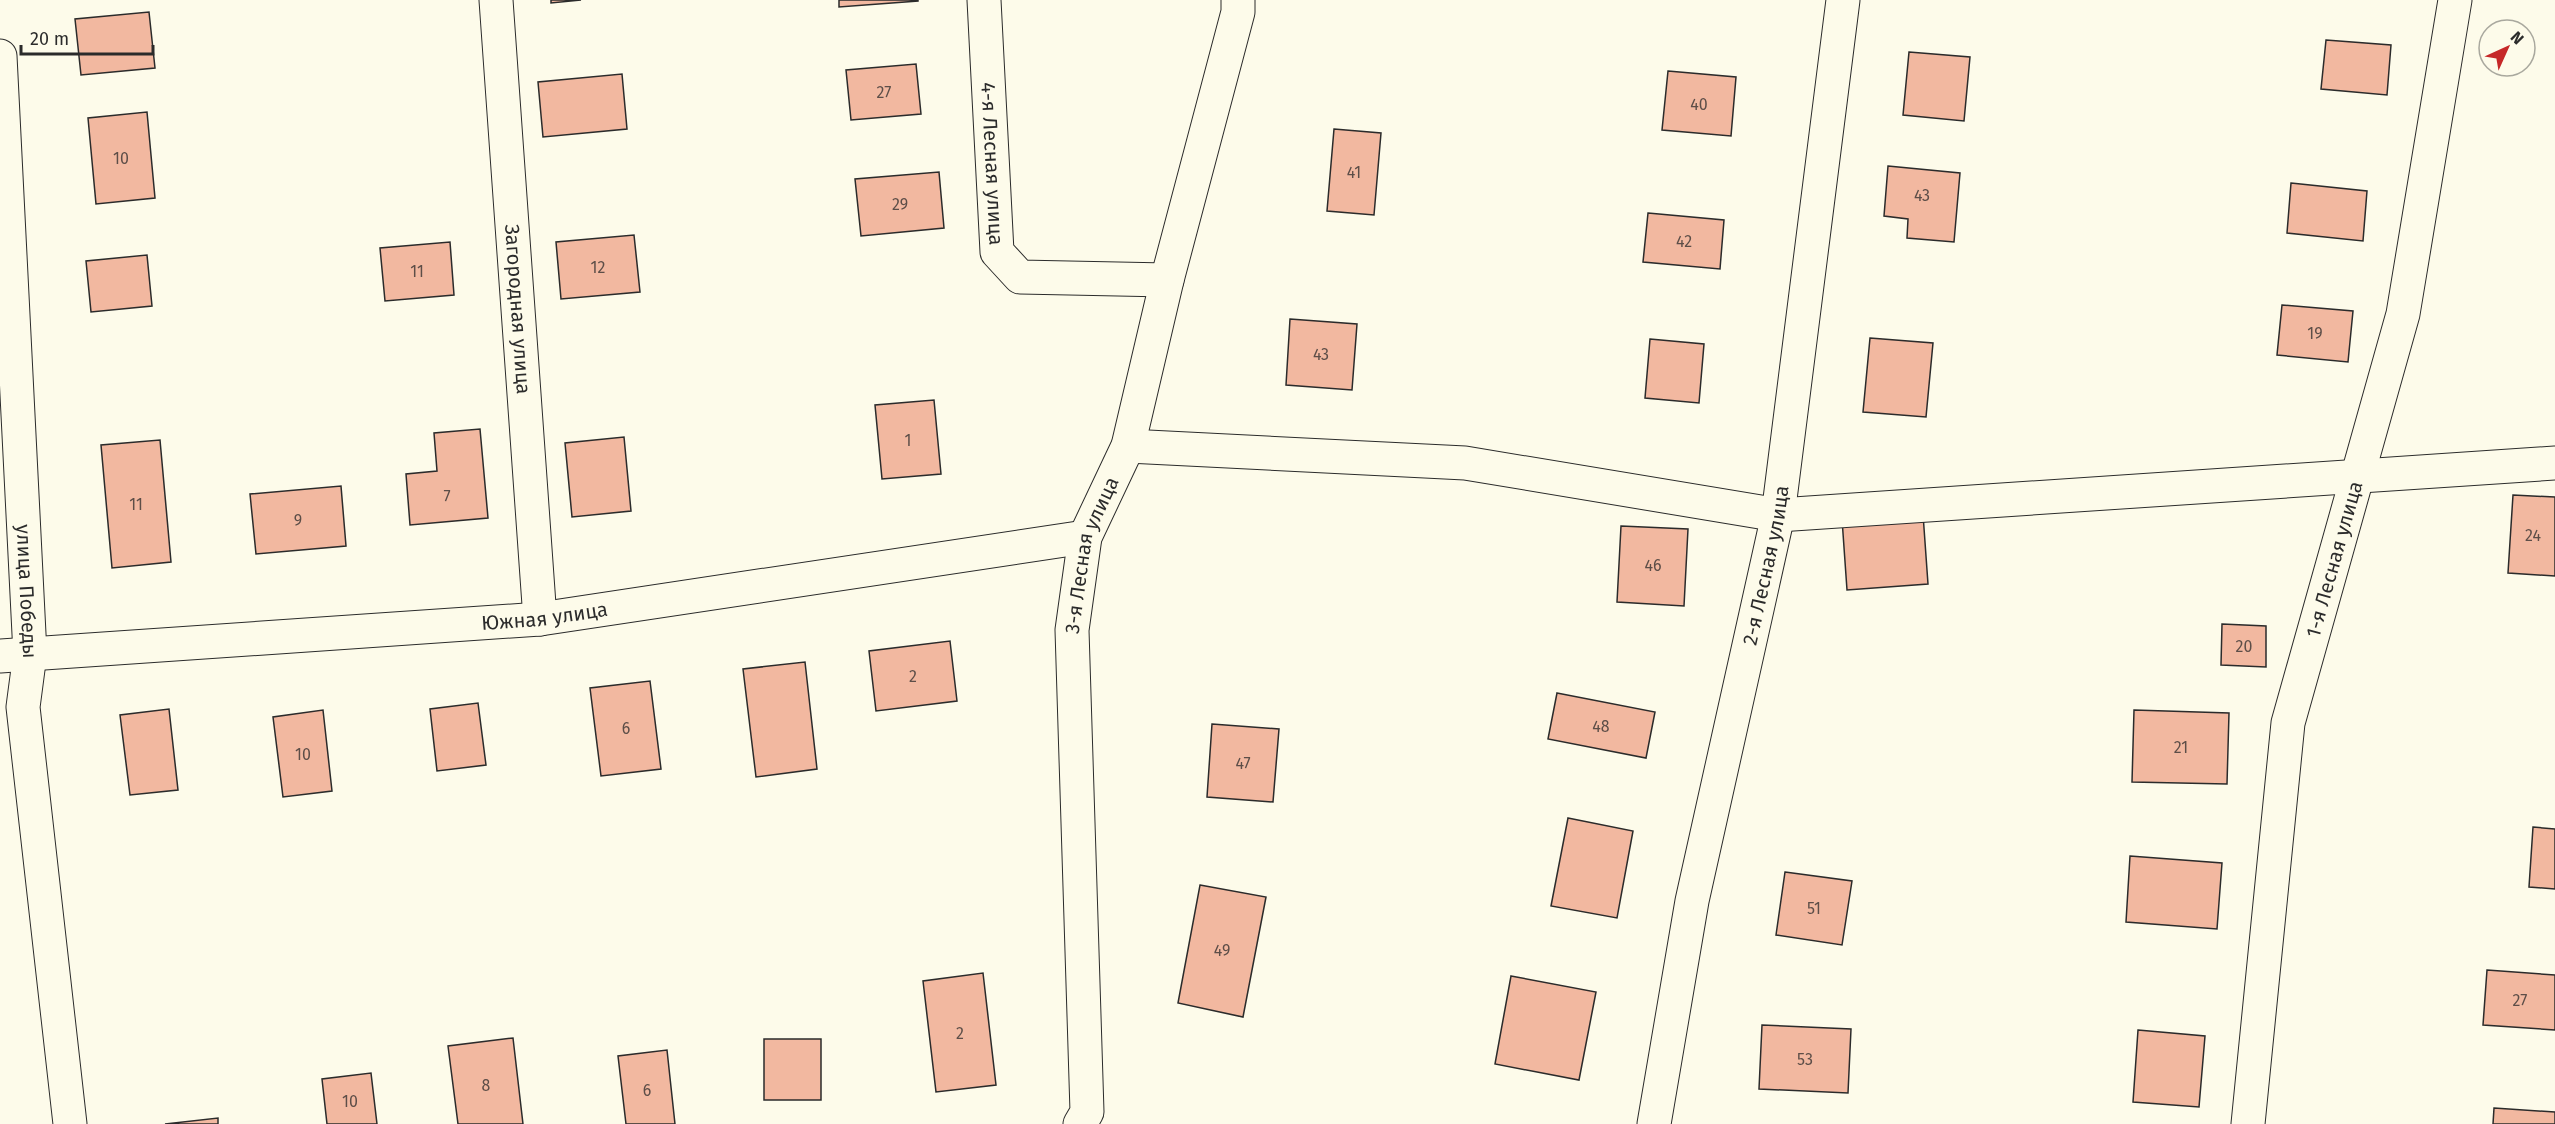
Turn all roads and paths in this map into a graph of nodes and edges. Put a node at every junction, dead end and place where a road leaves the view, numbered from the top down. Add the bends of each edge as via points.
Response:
1 (496, 0) edge
2 (984, 0) edge
3 (1238, 0) edge
4 (1843, 0) edge
5 (2455, 0) edge
6 (0, 56) edge
7 (1167, 280) junction
8 (1128, 446) junction
9 (2555, 463) edge
10 (2359, 477) junction
11 (1778, 515) junction
12 (1085, 537) junction
13 (540, 619) junction
14 (15, 655) edge
15 (70, 1124) edge
16 (1080, 1124) edge
17 (1654, 1124) edge
18 (2248, 1124) edge

1 - 13 street, Загородная улица
2 - 7 street, 4-я Лесная улица via 997,252 1020,277
3 - 7 street, 3-я Лесная улица
4 - 11 street, 2-я Лесная улица
5 - 10 street, 1-я Лесная улица via 2403,314
6 - 14 street, улица Победы
7 - 8 street, 3-я Лесная улица
8 - 11 street via 1465,463
8 - 12 street, 3-я Лесная улица
9 - 10 street
10 - 11 street
10 - 18 street, 1-я Лесная улица via 2288,723
11 - 17 street, 2-я Лесная улица via 1692,901
12 - 13 street, Южная улица
12 - 16 street, 3-я Лесная улица via 1072,630 1087,1112
13 - 14 street, Южная улица
14 - 15 street, улица Победы

